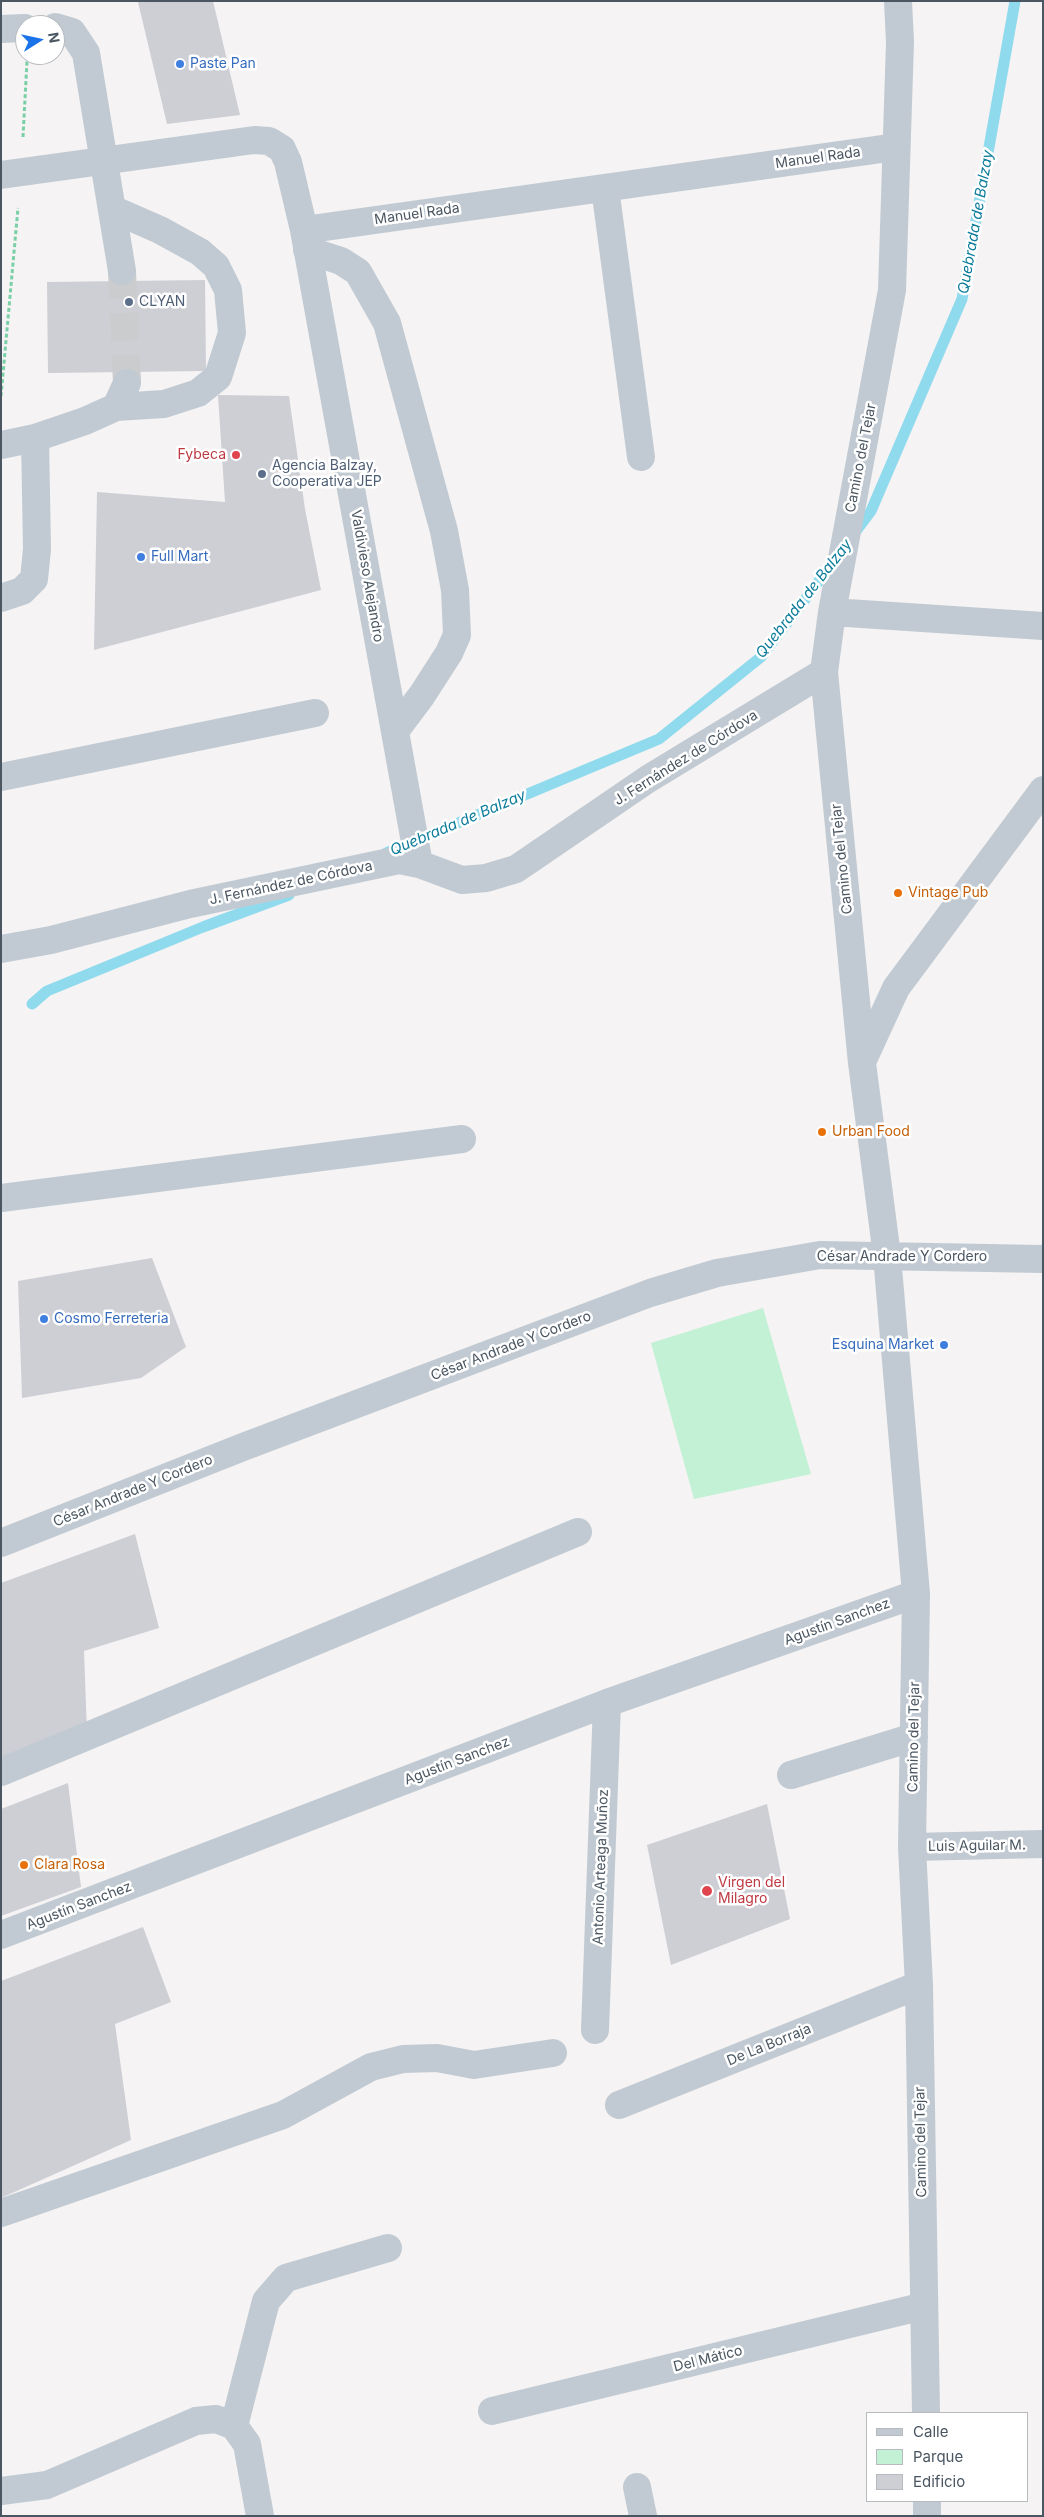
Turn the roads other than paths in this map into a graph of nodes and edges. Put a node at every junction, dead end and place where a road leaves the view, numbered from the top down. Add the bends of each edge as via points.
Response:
1 (898, 1) edge
2 (15, 28) edge
3 (1, 29) edge
4 (65, 30) edge
5 (896, 147) junction
6 (103, 160) junction
7 (11, 173) edge
8 (605, 188) junction
9 (112, 209) junction
10 (306, 240) junction
11 (122, 271) tunnel mouth
12 (35, 438) junction
13 (1, 446) edge
14 (641, 457) dead end
15 (1, 598) edge
16 (832, 612) junction
17 (1043, 626) edge
18 (824, 672) junction
19 (315, 713) dead end
20 (395, 731) junction
21 (1, 777) edge
22 (1043, 790) edge
23 (412, 858) junction
24 (1, 949) edge
25 (862, 1063) junction
26 (462, 1139) dead end
27 (1, 1198) edge
28 (887, 1256) junction
29 (1043, 1259) edge
30 (578, 1532) dead end
31 (1, 1543) edge
32 (916, 1594) junction
33 (607, 1703) junction
34 (914, 1737) junction
35 (1, 1772) edge
36 (791, 1775) dead end
37 (1043, 1844) edge
38 (912, 1847) junction
39 (1, 1935) edge
40 (919, 1985) junction
41 (594, 2030) dead end
42 (553, 2053) dead end
43 (619, 2105) dead end
44 (1, 2213) edge
45 (388, 2248) dead end
46 (924, 2306) junction
47 (492, 2411) dead end
48 (926, 2412) edge
49 (234, 2426) junction
50 (637, 2487) dead end
51 (1, 2491) edge
52 (927, 2502) edge
53 (260, 2516) edge
54 (643, 2516) edge
55 (927, 2516) edge

1 - 5 street, Camino del Tejar via 900,42
2 - 3 street
4 - 6 street via 72,32 86,53
5 - 8 street, Manuel Rada
5 - 16 street, Camino del Tejar via 892,290
6 - 7 street
6 - 9 street
6 - 10 street via 268,140 282,149 288,162
8 - 10 street, Manuel Rada
8 - 14 street
9 - 11 street
9 - 12 street via 160,230 200,252 216,266 228,290 232,333 218,377 198,393 164,404 122,395 85,421
10 - 20 street, Valdivieso Alejandro
10 - 20 street via 358,272 388,323 444,531 455,590 457,635 422,695
12 - 13 street
12 - 15 street via 37,549 34,579 22,592
16 - 17 street
16 - 18 street, Camino del Tejar
18 - 23 street, J. Fernández de Córdova via 648,778 516,869 486,878 462,880
18 - 25 street, Camino del Tejar
19 - 21 street
20 - 23 street, Valdivieso Alejandro via 410,814
22 - 25 street via 896,988
23 - 24 street, J. Fernández de Córdova via 190,904 51,940
25 - 28 street, Camino del Tejar
26 - 27 street
28 - 29 street, César Andrade Y Cordero
28 - 31 street, César Andrade Y Cordero via 820,1255 717,1273 650,1293 243,1447
28 - 32 street, Camino del Tejar
30 - 35 street
32 - 33 street, Agustín Sanchez
32 - 34 street, Camino del Tejar
33 - 39 street, Agustín Sanchez
33 - 41 street, Antonio Arteaga Muñoz
34 - 36 street
34 - 38 street, Camino del Tejar
37 - 38 street, Luis Aguilar M.
38 - 40 street, Camino del Tejar
40 - 43 street, De La Borraja
40 - 46 street, Camino del Tejar
42 - 44 street via 474,2066 428,2058 403,2059 371,2067 283,2115
45 - 49 street via 286,2278 266,2301
46 - 47 street, Del Mático
46 - 48 street, Camino del Tejar
49 - 51 street via 216,2419 196,2421 47,2485
49 - 53 street via 247,2444
50 - 54 street
52 - 55 street

